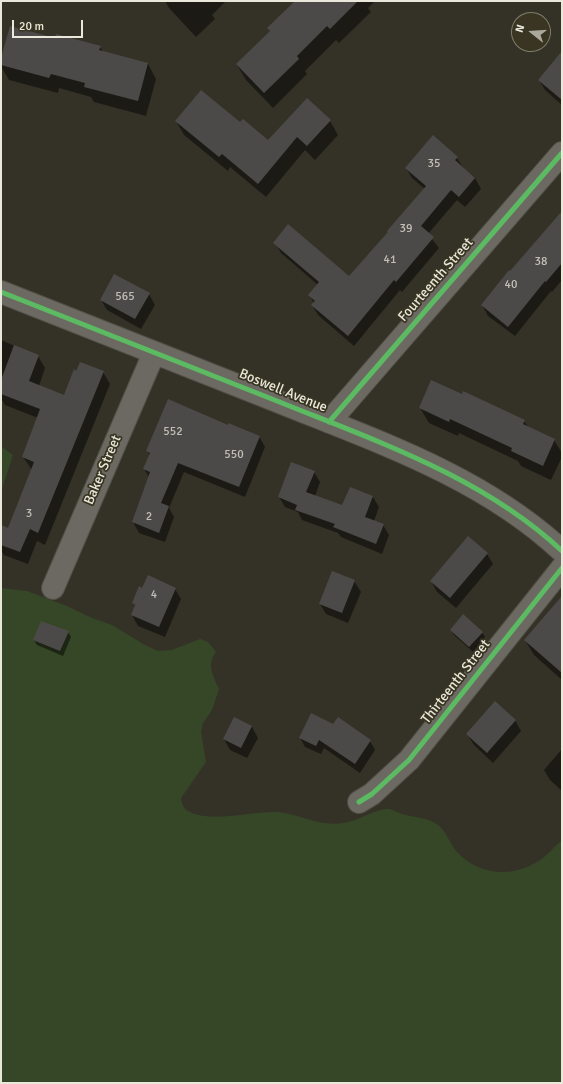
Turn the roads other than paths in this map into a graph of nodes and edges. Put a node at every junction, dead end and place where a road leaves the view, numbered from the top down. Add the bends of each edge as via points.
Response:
1 (562, 153) edge
2 (1, 292) edge
3 (154, 353) junction
4 (329, 422) junction
5 (562, 552) edge
6 (562, 568) edge
7 (53, 588) dead end
8 (359, 802) dead end

1 - 4 street, Fourteenth Street
2 - 3 street, Boswell Avenue
3 - 4 street, Boswell Avenue
3 - 7 street, Baker Street
4 - 5 street, Boswell Avenue via 451,474 478,489 526,521
6 - 8 street, Thirteenth Street via 409,760 372,794

